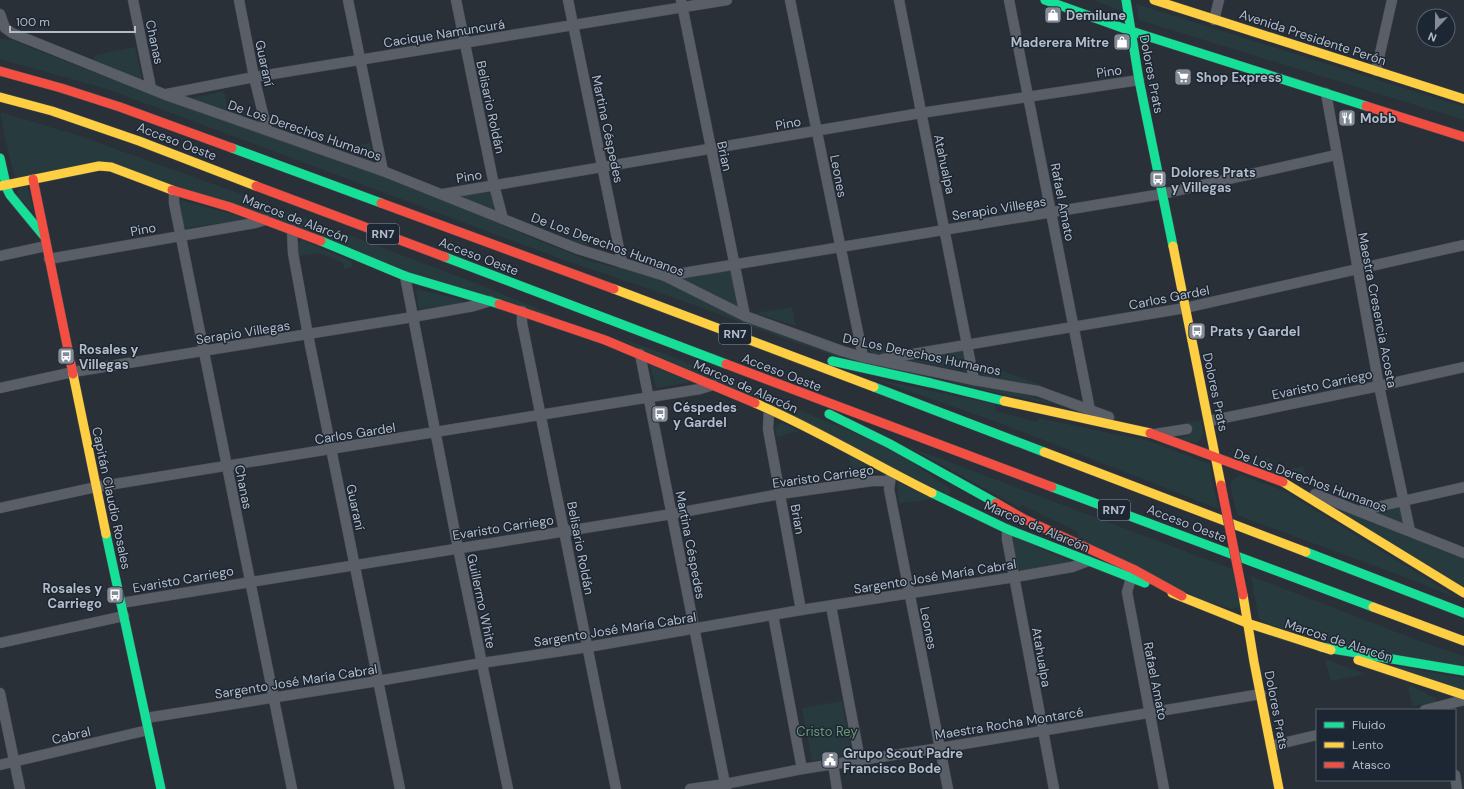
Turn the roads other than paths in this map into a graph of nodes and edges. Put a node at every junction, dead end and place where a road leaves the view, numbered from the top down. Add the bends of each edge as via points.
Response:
1 (133, 0) edge
2 (240, 0) edge
3 (348, 0) edge
4 (456, 0) edge
5 (568, 0) edge
6 (727, 0) edge
7 (790, 0) edge
8 (898, 0) edge
9 (1009, 0) edge
10 (1045, 0) edge
11 (1126, 0) edge
12 (1154, 0) edge
13 (1219, 0) edge
14 (1392, 0) edge
15 (682, 4) edge
16 (1, 18) edge
17 (1214, 20) junction
18 (573, 26) junction
19 (1130, 31) junction
20 (465, 44) junction
21 (361, 60) junction
22 (0, 71) edge
23 (1376, 71) junction
24 (254, 77) junction
25 (1139, 80) junction
26 (151, 88) junction
27 (1326, 93) junction
28 (166, 94) junction
29 (1028, 96) junction
30 (0, 97) edge
31 (1464, 99) edge
32 (921, 113) junction
33 (268, 130) junction
34 (817, 131) junction
35 (1464, 137) edge
36 (711, 150) junction
37 (1336, 155) junction
38 (0, 158) edge
39 (602, 167) junction
40 (383, 170) junction
41 (33, 179) junction
42 (494, 185) junction
43 (3, 186) edge
44 (174, 190) junction
45 (443, 194) junction
46 (1162, 194) junction
47 (1052, 213) junction
48 (503, 219) junction
49 (265, 220) junction
50 (945, 229) junction
51 (292, 230) junction
52 (44, 235) junction
53 (180, 235) junction
54 (1464, 245) edge
55 (46, 246) junction
56 (840, 247) junction
57 (0, 256) edge
58 (49, 259) junction
59 (622, 263) junction
60 (735, 264) junction
61 (1358, 269) junction
62 (405, 276) junction
63 (665, 276) junction
64 (490, 301) junction
65 (1185, 308) junction
66 (522, 311) junction
67 (745, 316) junction
68 (413, 317) junction
69 (1074, 327) junction
70 (308, 335) junction
71 (967, 344) junction
72 (773, 348) junction
73 (203, 352) junction
74 (640, 354) junction
75 (863, 357) junction
76 (877, 360) junction
77 (1464, 367) edge
78 (73, 372) junction
79 (764, 379) junction
80 (974, 380) junction
81 (713, 386) junction
82 (1379, 386) junction
83 (0, 388) edge
84 (649, 398) junction
85 (769, 409) junction
86 (1090, 410) junction
87 (541, 415) junction
88 (1209, 421) junction
89 (1187, 429) dead end
90 (436, 433) junction
91 (1151, 434) junction
92 (331, 450) junction
93 (1216, 458) junction
94 (227, 466) junction
95 (891, 477) junction
96 (1282, 482) junction
97 (1464, 487) edge
98 (96, 488) junction
99 (780, 494) junction
100 (1403, 500) junction
101 (0, 508) edge
102 (1360, 511) junction
103 (672, 514) junction
104 (1007, 529) junction
105 (564, 530) junction
106 (1410, 531) junction
107 (458, 548) junction
108 (1464, 553) edge
109 (1088, 561) junction
110 (355, 564) junction
111 (1015, 577) junction
112 (1131, 578) junction
113 (249, 581) junction
114 (1464, 593) edge
115 (909, 594) junction
116 (1182, 596) junction
117 (121, 603) junction
118 (831, 606) junction
119 (801, 610) junction
120 (1464, 613) edge
121 (773, 615) junction
122 (124, 616) junction
123 (1247, 623) junction
124 (695, 629) junction
125 (1464, 641) edge
126 (0, 643) edge
127 (588, 647) junction
128 (1321, 647) junction
129 (482, 663) junction
130 (1464, 671) edge
131 (378, 681) junction
132 (1440, 687) junction
133 (0, 693) edge
134 (1260, 694) junction
135 (1464, 695) edge
136 (273, 697) junction
137 (1464, 700) edge
138 (1443, 708) edge
139 (1149, 713) junction
140 (146, 718) junction
141 (148, 730) junction
142 (1042, 731) junction
143 (1316, 735) edge
144 (1271, 746) junction
145 (940, 748) junction
146 (860, 760) junction
147 (14, 762) junction
148 (833, 764) junction
149 (0, 765) edge
150 (802, 769) junction
151 (726, 786) edge
152 (20, 789) edge
153 (161, 789) edge
154 (292, 789) edge
155 (400, 789) edge
156 (508, 789) edge
157 (616, 789) edge
158 (690, 789) edge
159 (837, 789) edge
160 (948, 789) edge
161 (1054, 789) edge
162 (1164, 789) edge
163 (1279, 789) edge

1 - 26 street, Chanas
2 - 24 street, Guaraní
3 - 21 street
4 - 20 street, Belisario Roldán
5 - 18 street, Martina Céspedes
6 - 15 street, Cacique Namuncurá
7 - 34 street, Leones
8 - 32 street, Atahualpa
9 - 29 street, Rafael Amato
10 - 19 main road
11 - 19 main road, Dolores Prats
12 - 17 main road, Avenida Presidente Perón
13 - 17 street
14 - 23 street
15 - 18 street, Cacique Namuncurá
15 - 36 street, Brian
16 - 26 street, De Los Derechos Humanos via 5,28 12,33
17 - 23 main road, Avenida Presidente Perón
18 - 20 street, Cacique Namuncurá
18 - 39 street, Martina Céspedes
19 - 25 main road, Dolores Prats
19 - 27 main road
20 - 21 street, Cacique Namuncurá
20 - 42 street, Belisario Roldán
21 - 24 street, Cacique Namuncurá
21 - 40 street
22 - 72 main road, Acceso Oeste / RN7 via 120,107
23 - 31 main road, Avenida Presidente Perón
24 - 28 street, Cacique Namuncurá
24 - 33 street, Guaraní
25 - 29 street, Pino
25 - 46 main road, Dolores Prats
26 - 28 street, De Los Derechos Humanos
27 - 35 main road
27 - 37 street, Maestra Cresencia Acosta
28 - 33 street, De Los Derechos Humanos
29 - 32 street, Pino
29 - 47 street, Rafael Amato
30 - 79 main road, Acceso Oeste / RN7 via 139,140
32 - 34 street, Pino
32 - 50 street, Atahualpa
33 - 40 street, De Los Derechos Humanos
34 - 36 street, Pino
34 - 56 street, Leones
36 - 39 street, Pino
36 - 60 street, Brian
37 - 46 street, Serapio Villegas
37 - 61 street, Maestra Cresencia Acosta
38 - 43 main road
39 - 42 street, Pino
39 - 59 street, Martina Céspedes
40 - 45 street, De Los Derechos Humanos
41 - 43 main road, Marcos de Alarcón
41 - 44 main road, Marcos de Alarcón via 105,166
41 - 52 main road, Capitán Claudio Rosales
42 - 45 street, Pino
42 - 48 street, Belisario Roldán
43 - 52 main road
44 - 49 main road, Marcos de Alarcón
44 - 53 street, Chanas
45 - 48 street, De Los Derechos Humanos
46 - 47 street, Serapio Villegas
46 - 65 main road, Dolores Prats
47 - 50 street, Serapio Villegas
47 - 69 street, Rafael Amato
48 - 59 street, De Los Derechos Humanos via 578,249
49 - 51 main road, Marcos de Alarcón
49 - 53 street, Pino
50 - 56 street, Serapio Villegas
50 - 71 street, Atahualpa
51 - 62 main road, Marcos de Alarcón
51 - 70 street, Guaraní via 293,253
52 - 55 main road, Capitán Claudio Rosales
53 - 58 street, Pino
53 - 73 street, Chanas
54 - 61 street, Carlos Gardel
55 - 57 street
55 - 58 main road, Capitán Claudio Rosales
56 - 60 street, Serapio Villegas
56 - 75 street, Leones
58 - 78 main road, Capitán Claudio Rosales
59 - 63 street, De Los Derechos Humanos
60 - 63 street, Serapio Villegas
60 - 67 street, Brian
61 - 65 street, Carlos Gardel
61 - 82 street, Maestra Cresencia Acosta
62 - 64 main road, Marcos de Alarcón
62 - 68 street, Guillermo White
63 - 67 street, De Los Derechos Humanos
64 - 66 main road, Marcos de Alarcón
64 - 68 street, Serapio Villegas
65 - 69 street, Carlos Gardel
65 - 88 main road, Dolores Prats
66 - 74 main road, Marcos de Alarcón
66 - 87 street, Belisario Roldán via 522,323
67 - 75 street, De Los Derechos Humanos
68 - 70 street, Serapio Villegas
68 - 90 street, Guillermo White
69 - 71 street, Carlos Gardel
69 - 86 street, Rafael Amato
70 - 73 street, Serapio Villegas
70 - 92 street, Guaraní
71 - 76 street, Carlos Gardel
71 - 80 street, Atahualpa
72 - 91 main road via 931,383 1035,410
72 - 120 main road, Acceso Oeste / RN7
73 - 78 street, Serapio Villegas
73 - 94 street, Chanas
74 - 81 main road, Marcos de Alarcón
74 - 84 street, Martina Céspedes
75 - 76 street, De Los Derechos Humanos
76 - 80 street, De Los Derechos Humanos
77 - 82 street, Evaristo Carriego
78 - 83 street, Serapio Villegas
78 - 98 main road, Capitán Claudio Rosales
79 - 116 main road via 890,444 1024,519
79 - 125 main road, Acceso Oeste / RN7
80 - 86 street, De Los Derechos Humanos via 1038,391
81 - 84 street, Carlos Gardel
81 - 85 main road, Marcos de Alarcón
82 - 88 street, Evaristo Carriego
82 - 100 street, Maestra Cresencia Acosta
84 - 87 street, Carlos Gardel
84 - 103 street, Martina Céspedes
85 - 95 main road, Marcos de Alarcón via 818,432
85 - 99 street, Brian via 768,429
86 - 91 street, De Los Derechos Humanos
87 - 90 street, Carlos Gardel
87 - 105 street, Belisario Roldán
88 - 93 main road, Dolores Prats
89 - 91 street
90 - 92 street, Carlos Gardel
90 - 107 street, Guillermo White
91 - 93 main road, De Los Derechos Humanos
92 - 94 street, Carlos Gardel
92 - 110 street, Guaraní
93 - 96 main road, De Los Derechos Humanos
93 - 123 main road, Dolores Prats, bridge
94 - 98 street, Carlos Gardel
94 - 113 street, Chanas
95 - 99 street, Evaristo Carriego
95 - 104 main road, Marcos de Alarcón
95 - 115 street, Leones via 889,489
96 - 102 street, De Los Derechos Humanos
96 - 114 main road
97 - 100 street
98 - 101 street, Carlos Gardel
98 - 117 main road, Capitán Claudio Rosales
99 - 103 street, Evaristo Carriego
99 - 119 street, Brian
100 - 102 street
100 - 106 street, Maestra Cresencia Acosta
102 - 106 street, De Los Derechos Humanos
103 - 105 street, Evaristo Carriego
103 - 124 street, Martina Céspedes
104 - 109 main road, Marcos de Alarcón
104 - 111 street, Atahualpa
105 - 107 street, Evaristo Carriego
105 - 127 street, Belisario Roldán
106 - 108 street, De Los Derechos Humanos
107 - 110 street, Evaristo Carriego
107 - 129 street, Guillermo White
109 - 111 street, Sargento José María Cabral via 1072,567
109 - 112 main road, Marcos de Alarcón
110 - 113 street, Evaristo Carriego
110 - 131 street, Guaraní
111 - 115 street, Sargento José María Cabral
111 - 142 street, Atahualpa
112 - 116 main road, Marcos de Alarcón
112 - 139 street, Rafael Amato via 1126,592
113 - 117 street, Evaristo Carriego
113 - 136 street, Chanas
115 - 118 street, Sargento José María Cabral
115 - 145 street, Leones
116 - 123 main road, Marcos de Alarcón
117 - 122 main road, Capitán Claudio Rosales
118 - 119 street, Sargento José María Cabral
118 - 146 street
119 - 121 street, Sargento José María Cabral
121 - 124 street, Sargento José María Cabral
121 - 150 street
122 - 126 street
122 - 140 main road, Capitán Claudio Rosales
123 - 128 main road, Marcos de Alarcón
123 - 134 main road, Dolores Prats
124 - 127 street, Sargento José María Cabral
124 - 151 street, Martina Céspedes
127 - 129 street, Sargento José María Cabral
127 - 157 street, Belisario Roldán
128 - 130 main road
128 - 132 main road, Marcos de Alarcón
129 - 131 street, Sargento José María Cabral
129 - 156 street, Guillermo White
131 - 136 street, Sargento José María Cabral
131 - 155 street, Guaraní
132 - 135 main road, Marcos de Alarcón
132 - 138 street
133 - 147 street
134 - 139 street, Maestra Rocha Montarcé
134 - 144 main road, Dolores Prats
136 - 140 street, Sargento José María Cabral
136 - 154 street, Chanas
137 - 138 street
139 - 142 street, Maestra Rocha Montarcé
139 - 162 street, Rafael Amato
140 - 141 main road, Capitán Claudio Rosales
141 - 147 street, Cabral
141 - 153 main road, Capitán Claudio Rosales
142 - 145 street, Maestra Rocha Montarcé
142 - 161 street, Atahualpa
143 - 144 street
144 - 163 main road, Dolores Prats
145 - 146 street, Maestra Rocha Montarcé
145 - 160 street, Leones
146 - 148 street, Maestra Rocha Montarcé
147 - 149 street, Cabral
147 - 152 street
148 - 150 street, Maestra Rocha Montarcé
148 - 159 street
150 - 151 street, Maestra Rocha Montarcé
151 - 158 street, Maestra Rocha Montarcé

